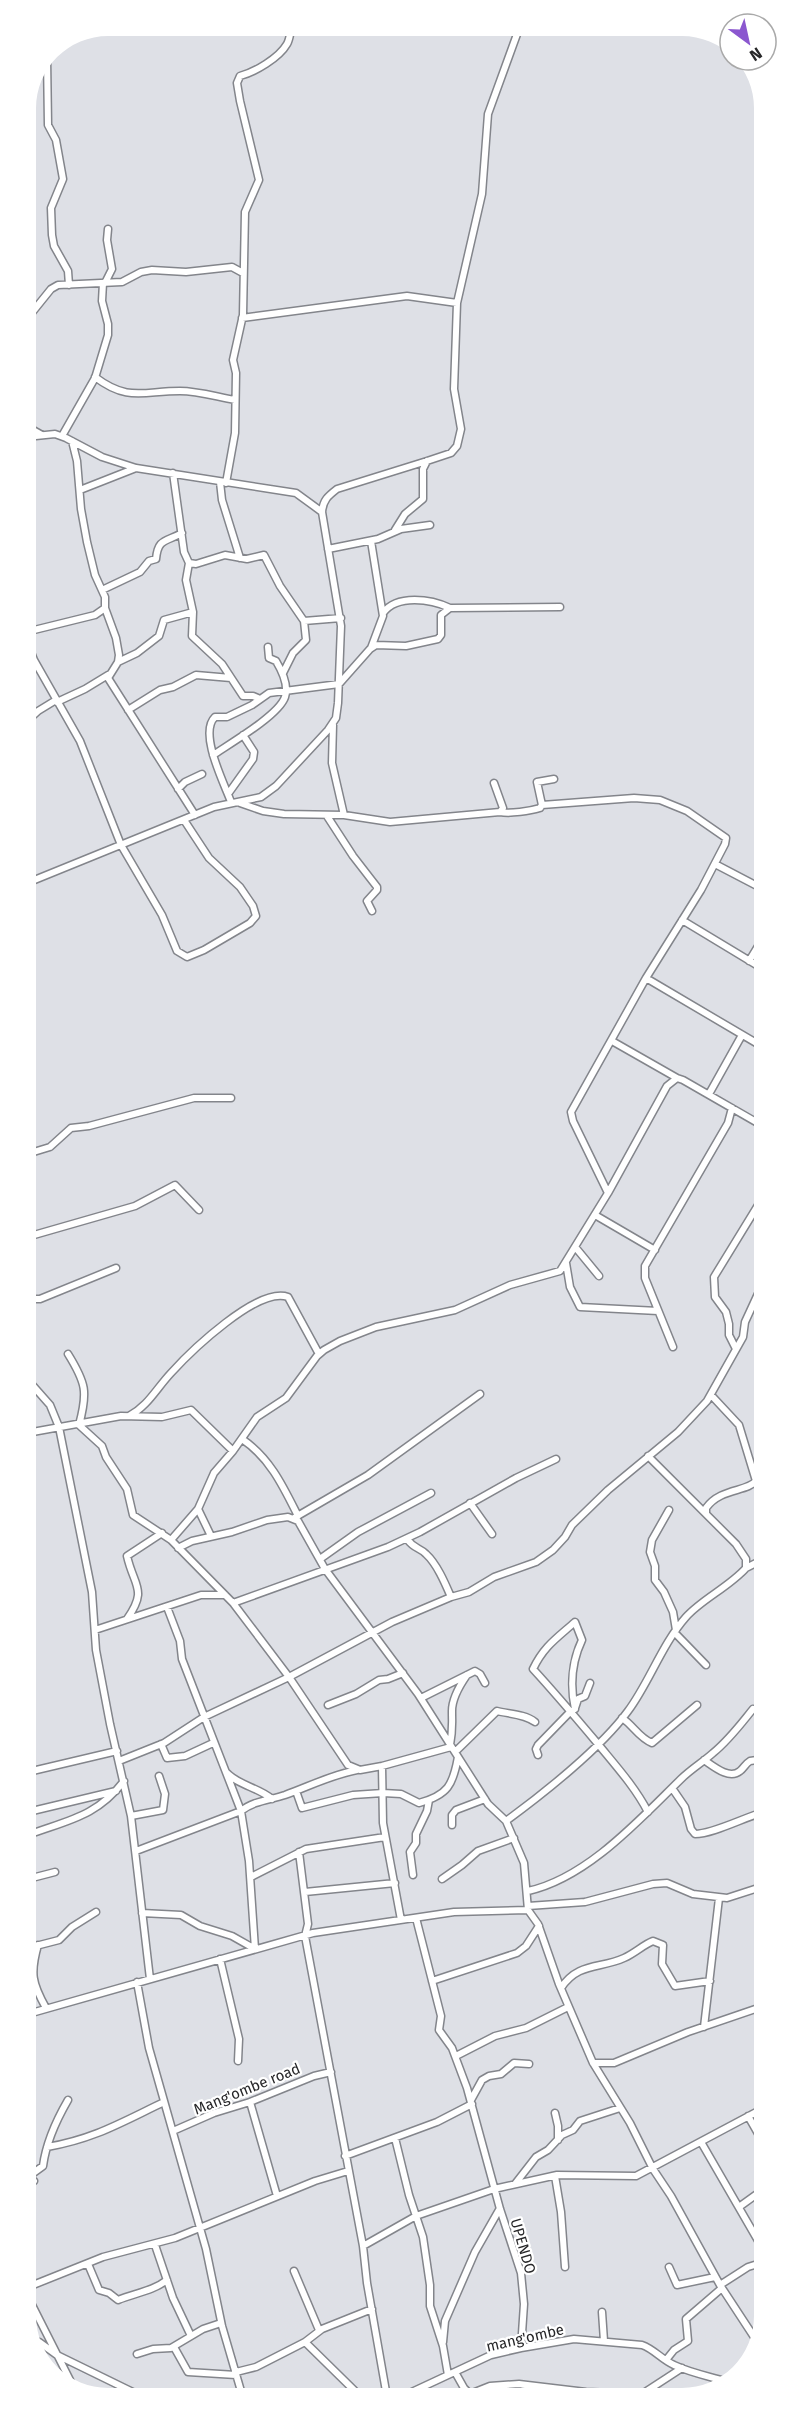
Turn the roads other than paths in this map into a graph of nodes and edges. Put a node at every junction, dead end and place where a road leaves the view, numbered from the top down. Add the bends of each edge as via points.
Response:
1 (290, 36) edge
2 (516, 36) edge
3 (46, 71) edge
4 (108, 229) dead end
5 (243, 273) junction
6 (104, 283) junction
7 (69, 285) junction
8 (457, 303) junction
9 (36, 308) edge
10 (242, 318) junction
11 (95, 377) junction
12 (236, 400) junction
13 (36, 432) edge
14 (42, 435) junction
15 (36, 436) edge
16 (62, 436) junction
17 (72, 441) junction
18 (427, 461) junction
19 (136, 468) junction
20 (173, 473) junction
21 (223, 482) junction
22 (80, 490) junction
23 (322, 512) junction
24 (430, 525) dead end
25 (395, 530) junction
26 (182, 533) junction
27 (371, 541) junction
28 (328, 549) junction
29 (240, 558) junction
30 (189, 563) junction
31 (102, 590) junction
32 (561, 607) dead end
33 (105, 608) junction
34 (450, 608) junction
35 (193, 612) junction
36 (383, 614) junction
37 (340, 618) junction
38 (304, 621) junction
39 (36, 630) edge
40 (268, 647) dead end
41 (370, 649) junction
42 (118, 662) junction
43 (36, 664) edge
44 (283, 673) junction
45 (108, 675) junction
46 (231, 678) junction
47 (339, 684) junction
48 (286, 692) junction
49 (260, 699) junction
50 (57, 701) junction
51 (128, 710) junction
52 (36, 713) edge
53 (334, 722) junction
54 (243, 735) junction
55 (213, 755) junction
56 (202, 774) dead end
57 (554, 779) dead end
58 (494, 783) dead end
59 (178, 789) junction
60 (228, 794) junction
61 (234, 802) junction
62 (542, 805) junction
63 (501, 812) junction
64 (195, 815) junction
65 (344, 815) junction
66 (327, 816) junction
67 (184, 820) junction
68 (122, 845) junction
69 (716, 864) junction
70 (36, 879) edge
71 (754, 884) edge
72 (372, 911) dead end
73 (682, 920) junction
74 (754, 953) edge
75 (749, 961) junction
76 (754, 964) edge
77 (646, 978) junction
78 (742, 1035) junction
79 (612, 1041) junction
80 (754, 1042) edge
81 (677, 1078) junction
82 (709, 1094) junction
83 (231, 1098) dead end
84 (732, 1108) junction
85 (754, 1121) edge
86 (36, 1151) edge
87 (608, 1193) junction
88 (199, 1210) dead end
89 (754, 1212) edge
90 (595, 1215) junction
91 (36, 1234) edge
92 (576, 1248) junction
93 (655, 1250) junction
94 (566, 1263) junction
95 (116, 1268) dead end
96 (600, 1276) dead end
97 (36, 1299) edge
98 (754, 1302) edge
99 (658, 1311) junction
100 (673, 1347) dead end
101 (736, 1349) junction
102 (68, 1354) dead end
103 (319, 1354) junction
104 (36, 1389) edge
105 (480, 1394) dead end
106 (711, 1395) junction
107 (129, 1416) junction
108 (79, 1425) junction
109 (59, 1427) junction
110 (36, 1431) edge
111 (242, 1439) junction
112 (234, 1451) junction
113 (648, 1456) junction
114 (556, 1459) dead end
115 (754, 1472) edge
116 (754, 1484) edge
117 (431, 1494) dead end
118 (470, 1503) junction
119 (198, 1509) junction
120 (669, 1510) dead end
121 (706, 1514) junction
122 (296, 1517) junction
123 (162, 1533) junction
124 (492, 1534) dead end
125 (211, 1536) junction
126 (407, 1539) junction
127 (171, 1540) junction
128 (178, 1548) junction
129 (320, 1559) junction
130 (754, 1564) edge
131 (746, 1568) junction
132 (326, 1569) junction
133 (226, 1595) junction
134 (451, 1597) junction
135 (233, 1603) junction
136 (167, 1607) junction
137 (126, 1619) junction
138 (95, 1630) junction
139 (675, 1632) junction
140 (373, 1634) junction
141 (706, 1665) dead end
142 (403, 1673) junction
143 (468, 1674) junction
144 (289, 1677) junction
145 (485, 1683) dead end
146 (590, 1683) dead end
147 (421, 1698) junction
148 (696, 1705) dead end
149 (328, 1706) dead end
150 (753, 1709) dead end
151 (573, 1711) junction
152 (204, 1717) junction
153 (622, 1718) junction
154 (535, 1722) dead end
155 (213, 1743) junction
156 (161, 1744) junction
157 (598, 1744) junction
158 (454, 1750) junction
159 (117, 1751) junction
160 (538, 1755) dead end
161 (704, 1760) junction
162 (754, 1760) edge
163 (119, 1761) junction
164 (382, 1766) junction
165 (36, 1770) edge
166 (224, 1770) junction
167 (357, 1770) junction
168 (159, 1776) dead end
169 (124, 1781) junction
170 (672, 1788) junction
171 (116, 1791) junction
172 (296, 1791) junction
173 (383, 1793) junction
174 (272, 1799) junction
175 (485, 1799) junction
176 (429, 1800) junction
177 (36, 1811) edge
178 (241, 1811) junction
179 (648, 1812) junction
180 (754, 1815) edge
181 (131, 1816) junction
182 (506, 1821) junction
183 (452, 1824) dead end
184 (36, 1832) edge
185 (385, 1837) junction
186 (514, 1838) junction
187 (136, 1851) junction
188 (299, 1852) junction
189 (55, 1872) dead end
190 (412, 1875) dead end
191 (36, 1877) edge
192 (251, 1877) junction
193 (442, 1879) dead end
194 (394, 1883) junction
195 (754, 1890) edge
196 (528, 1891) junction
197 (305, 1892) junction
198 (719, 1898) junction
199 (528, 1908) junction
200 (96, 1912) dead end
201 (142, 1913) junction
202 (416, 1917) junction
203 (401, 1920) junction
204 (539, 1926) junction
205 (305, 1936) junction
206 (38, 1945) joint
207 (255, 1949) junction
208 (36, 1957) edge
209 (220, 1959) junction
210 (150, 1979) junction
211 (432, 1981) junction
212 (710, 1981) junction
213 (138, 1982) junction
214 (561, 1988) junction
215 (36, 1990) edge
216 (568, 2007) junction
217 (46, 2008) junction
218 (754, 2010) edge
219 (36, 2011) edge
220 (704, 2027) junction
221 (456, 2056) junction
222 (238, 2061) dead end
223 (593, 2063) junction
224 (529, 2064) dead end
225 (331, 2072) junction
226 (68, 2100) dead end
227 (164, 2102) junction
228 (250, 2102) junction
229 (471, 2102) junction
230 (620, 2108) junction
231 (555, 2113) dead end
232 (754, 2113) edge
233 (748, 2116) junction
234 (754, 2126) edge
235 (173, 2132) junction
236 (394, 2138) junction
237 (558, 2140) junction
238 (700, 2142) junction
239 (47, 2147) junction
240 (345, 2156) junction
241 (653, 2169) junction
242 (36, 2171) edge
243 (348, 2171) junction
244 (555, 2176) junction
245 (515, 2184) junction
246 (494, 2188) junction
247 (277, 2196) junction
248 (754, 2196) edge
249 (739, 2207) junction
250 (500, 2209) junction
251 (416, 2216) junction
252 (199, 2228) junction
253 (754, 2233) edge
254 (155, 2245) junction
255 (363, 2246) junction
256 (88, 2264) junction
257 (754, 2265) edge
258 (565, 2267) dead end
259 (669, 2267) dead end
260 (294, 2271) dead end
261 (716, 2277) junction
262 (167, 2280) junction
263 (36, 2284) edge
264 (721, 2286) junction
265 (372, 2309) junction
266 (602, 2312) dead end
267 (36, 2313) edge
268 (221, 2323) junction
269 (320, 2330) junction
270 (751, 2333) edge
271 (191, 2336) junction
272 (604, 2341) junction
273 (305, 2342) junction
274 (41, 2343) edge
275 (443, 2346) junction
276 (174, 2347) junction
277 (520, 2348) junction
278 (137, 2354) dead end
279 (57, 2355) junction
280 (666, 2360) junction
281 (682, 2367) junction
282 (455, 2372) junction
283 (236, 2374) junction
284 (448, 2375) junction
285 (68, 2376) edge
286 (717, 2379) edge
287 (524, 2385) junction
288 (125, 2388) edge
289 (240, 2388) edge
290 (352, 2388) edge
291 (385, 2388) edge
292 (420, 2388) edge
293 (466, 2388) edge
294 (484, 2388) edge
295 (524, 2388) edge
296 (551, 2388) edge
297 (650, 2388) edge

1 - 5 street via 279,53 238,78 259,180 245,212
2 - 8 street via 488,114 482,194
3 - 7 street via 48,125 56,140 63,179 51,208 52,235 68,271
4 - 6 street via 113,264
5 - 6 street via 232,267 186,272 152,270 127,281
5 - 10 street
6 - 7 street
6 - 11 street via 102,301 108,331
7 - 9 street via 51,289
8 - 10 street via 407,296
8 - 18 street via 454,389 459,441 455,450
10 - 12 street via 234,360
11 - 12 street via 124,393 183,391
11 - 16 street
12 - 21 street via 235,433
13 - 14 street
14 - 15 street
14 - 16 street
16 - 17 street
17 - 19 street via 102,457
17 - 22 street
18 - 23 street via 337,489 326,499
18 - 25 street via 423,469 423,499 405,514
19 - 20 street
19 - 22 street
20 - 21 street
20 - 26 street
21 - 23 street via 296,493
21 - 29 street via 222,500
22 - 31 street via 94,575
23 - 28 street
24 - 25 street
25 - 27 street
26 - 30 street
26 - 31 street via 163,541 156,559 140,572
27 - 28 street
27 - 36 street
28 - 37 street
29 - 30 street via 225,555
29 - 38 street via 264,555
30 - 35 street via 186,580
31 - 33 street
32 - 34 street
33 - 39 street via 95,615
33 - 42 street via 116,638
34 - 36 street via 432,602 403,602 391,605
34 - 41 street via 441,615 438,639 406,646 376,645
35 - 42 street via 165,620 159,636
35 - 46 street via 192,636
36 - 41 street
37 - 38 street
37 - 47 street
38 - 44 street via 306,640 293,653
40 - 44 street via 269,658 276,661
41 - 47 street
42 - 45 street
43 - 50 street
44 - 48 street
45 - 50 street
45 - 51 street
46 - 49 street via 243,696
46 - 51 street via 196,675 159,690
47 - 48 street
47 - 53 street
48 - 49 street via 270,693
48 - 54 street via 270,717
49 - 55 street via 227,717 213,719
50 - 52 street
50 - 68 street via 80,741
51 - 59 street
53 - 61 street via 266,795
53 - 65 street via 332,763
54 - 55 street
54 - 60 street via 254,752 253,759
55 - 60 street
56 - 59 street
57 - 62 street via 537,782
58 - 63 street via 504,808
59 - 64 street
60 - 61 street
61 - 64 street
61 - 66 street via 275,812
62 - 63 street via 511,814
62 - 69 street via 634,798 669,802 725,837
63 - 65 street via 390,822
64 - 67 street
65 - 66 street
66 - 72 street via 377,887 367,901
67 - 68 street
67 - 68 street via 209,858 240,887 256,914 250,923 195,955 187,957 178,952
68 - 70 street
69 - 71 street
69 - 73 street
73 - 75 street
73 - 77 street
74 - 75 street
75 - 76 street
77 - 78 street
77 - 79 street
78 - 80 street
78 - 82 street
79 - 81 street
79 - 87 street via 570,1114
81 - 82 street
81 - 87 street via 669,1082
82 - 84 street
83 - 86 street via 194,1098 71,1128 50,1147
84 - 85 street
84 - 93 street via 728,1123
87 - 90 street
88 - 91 street via 174,1185 135,1206
89 - 101 street via 714,1276 715,1297 726,1312 729,1335
90 - 92 street
90 - 93 street
92 - 94 street
92 - 96 street
93 - 99 street via 645,1271
94 - 99 street via 570,1287 580,1307
94 - 103 street via 558,1272 510,1285 455,1310 376,1327
95 - 97 street
98 - 101 street
99 - 100 street
101 - 106 street
102 - 108 street via 81,1374 86,1401
103 - 107 street via 288,1297 268,1297 234,1317 202,1343 171,1372 142,1408
103 - 111 street via 287,1397 260,1413
104 - 109 street via 50,1405
105 - 122 street via 368,1476
106 - 113 street via 682,1428
106 - 115 street via 739,1425
107 - 108 street
107 - 112 street via 162,1417 193,1410
108 - 109 street
108 - 123 street via 102,1446 127,1489 135,1517
109 - 110 street
109 - 138 street via 92,1592
111 - 112 street
111 - 122 street via 259,1451 276,1475
112 - 119 street via 214,1473
113 - 121 street
113 - 134 street via 537,1561
114 - 118 street
116 - 121 street via 715,1499 706,1508
117 - 129 street via 358,1532
118 - 124 street
118 - 126 street
119 - 125 street
119 - 127 street
120 - 139 street via 652,1539 650,1553 655,1580 673,1612
121 - 131 street via 744,1554
122 - 125 street via 267,1520
122 - 129 street
123 - 127 street
123 - 137 street via 127,1556 138,1600
125 - 128 street
126 - 132 street
126 - 134 street via 428,1556
127 - 128 street
128 - 133 street
129 - 132 street
130 - 131 street
131 - 139 street via 686,1616
132 - 135 street
132 - 140 street
133 - 135 street
133 - 136 street via 204,1594
134 - 140 street
135 - 144 street
136 - 137 street
136 - 152 street
137 - 138 street
138 - 159 street
139 - 141 street
139 - 153 street
140 - 142 street
140 - 144 street
142 - 147 street
142 - 149 street via 379,1680
143 - 145 street via 478,1671
143 - 147 street
143 - 158 street via 458,1689 452,1711
144 - 152 street
144 - 167 street via 341,1757
146 - 151 street
147 - 158 street
148 - 153 street via 652,1743
150 - 161 street
151 - 151 street via 533,1669 550,1642 576,1623 582,1640 576,1657
151 - 157 street
151 - 160 street via 538,1745
152 - 155 street
152 - 156 street
153 - 157 street
154 - 158 street via 497,1711
155 - 156 street via 185,1756 167,1758
155 - 166 street
156 - 163 street
157 - 179 street via 629,1781
157 - 182 street
158 - 164 street
158 - 175 street
158 - 176 street via 450,1787
159 - 163 street
159 - 165 street
161 - 162 street via 732,1774
161 - 170 street
163 - 169 street
164 - 167 street
164 - 173 street
166 - 174 street
166 - 178 street
167 - 172 street
168 - 181 street via 165,1794 164,1808
169 - 171 street
169 - 181 street
170 - 179 street
170 - 180 street via 685,1807 695,1834
171 - 177 street
171 - 184 street via 92,1811
172 - 173 street via 302,1808 353,1795
172 - 174 street
173 - 176 street via 401,1794 419,1803
173 - 185 street
174 - 178 street
175 - 182 street
175 - 183 street via 456,1810
176 - 190 street via 410,1852
178 - 187 street
178 - 192 street
179 - 196 street via 579,1868
181 - 187 street
182 - 186 street
185 - 188 street
185 - 194 street
186 - 193 street via 478,1851
186 - 196 street via 524,1863
187 - 201 street
188 - 192 street
188 - 197 street
189 - 191 street
192 - 207 street
194 - 197 street
194 - 203 street
195 - 198 street
196 - 199 street
197 - 205 street
198 - 199 street via 664,1883 585,1902
198 - 212 street
199 - 202 street
199 - 204 street
200 - 206 street via 59,1940
201 - 207 street via 180,1914
201 - 210 street
202 - 203 street
202 - 211 street, UPENDO
203 - 205 street
204 - 211 street via 523,1950
204 - 214 street
205 - 207 street
205 - 225 street
206 - 208 street
207 - 209 street
209 - 210 street
209 - 222 street via 239,2039
210 - 213 street
211 - 221 street, UPENDO via 441,2016 438,2030
212 - 214 street via 674,1986 662,1964 663,1945 652,1941 638,1952 574,1974
212 - 220 street
213 - 217 street
213 - 227 street via 146,2036
214 - 216 street
215 - 217 street
216 - 221 street
216 - 223 street
217 - 219 street
218 - 220 street
220 - 223 street via 614,2063
221 - 229 street, UPENDO
223 - 230 street
224 - 229 street via 514,2063 501,2074 487,2077 479,2083
225 - 228 street, Mang'ombe road
225 - 240 street
226 - 239 street
227 - 235 street
227 - 239 street via 116,2127
228 - 235 street, Mang'ombe road
228 - 247 street
229 - 236 street via 437,2122
229 - 246 street, UPENDO
230 - 237 street via 582,2120
230 - 241 street
231 - 237 street
232 - 233 street
233 - 234 street
233 - 238 street
235 - 252 street
236 - 240 street
236 - 251 street
237 - 245 street via 536,2157
238 - 241 street
238 - 249 street
239 - 242 street via 42,2167
240 - 243 street
241 - 244 street via 628,2177
241 - 261 street
243 - 247 street
243 - 255 street
244 - 245 street
244 - 258 street
245 - 246 street
246 - 250 street, UPENDO
246 - 251 street
247 - 252 street
248 - 249 street
249 - 253 street
250 - 275 street via 475,2252 445,2321
250 - 277 street, UPENDO via 521,2273 524,2304
251 - 255 street
251 - 275 street via 427,2258 431,2309
252 - 254 street
252 - 268 street
254 - 256 street
254 - 262 street
255 - 265 street
256 - 262 street via 99,2290 118,2300 154,2289
256 - 263 street
257 - 264 street
259 - 261 street via 677,2285
260 - 269 street
261 - 264 street
262 - 271 street
264 - 270 street
264 - 280 street via 686,2319 688,2341
265 - 269 street
265 - 291 street
266 - 272 street
267 - 279 street
268 - 271 street
268 - 283 street
269 - 273 street
271 - 276 street
272 - 277 street, mang'ombe via 564,2340
272 - 280 street, mang'ombe via 645,2346
273 - 283 street
273 - 290 street
274 - 279 street
275 - 284 street
276 - 278 street
276 - 283 street via 188,2372
277 - 282 street, mang'ombe via 491,2355
279 - 285 street
279 - 288 street
280 - 281 street, mang'ombe
281 - 286 street, mang'ombe
281 - 297 street
282 - 284 street, mang'ombe
282 - 293 street
283 - 289 street
284 - 292 street, mang'ombe
287 - 294 street
287 - 295 street
287 - 296 street

